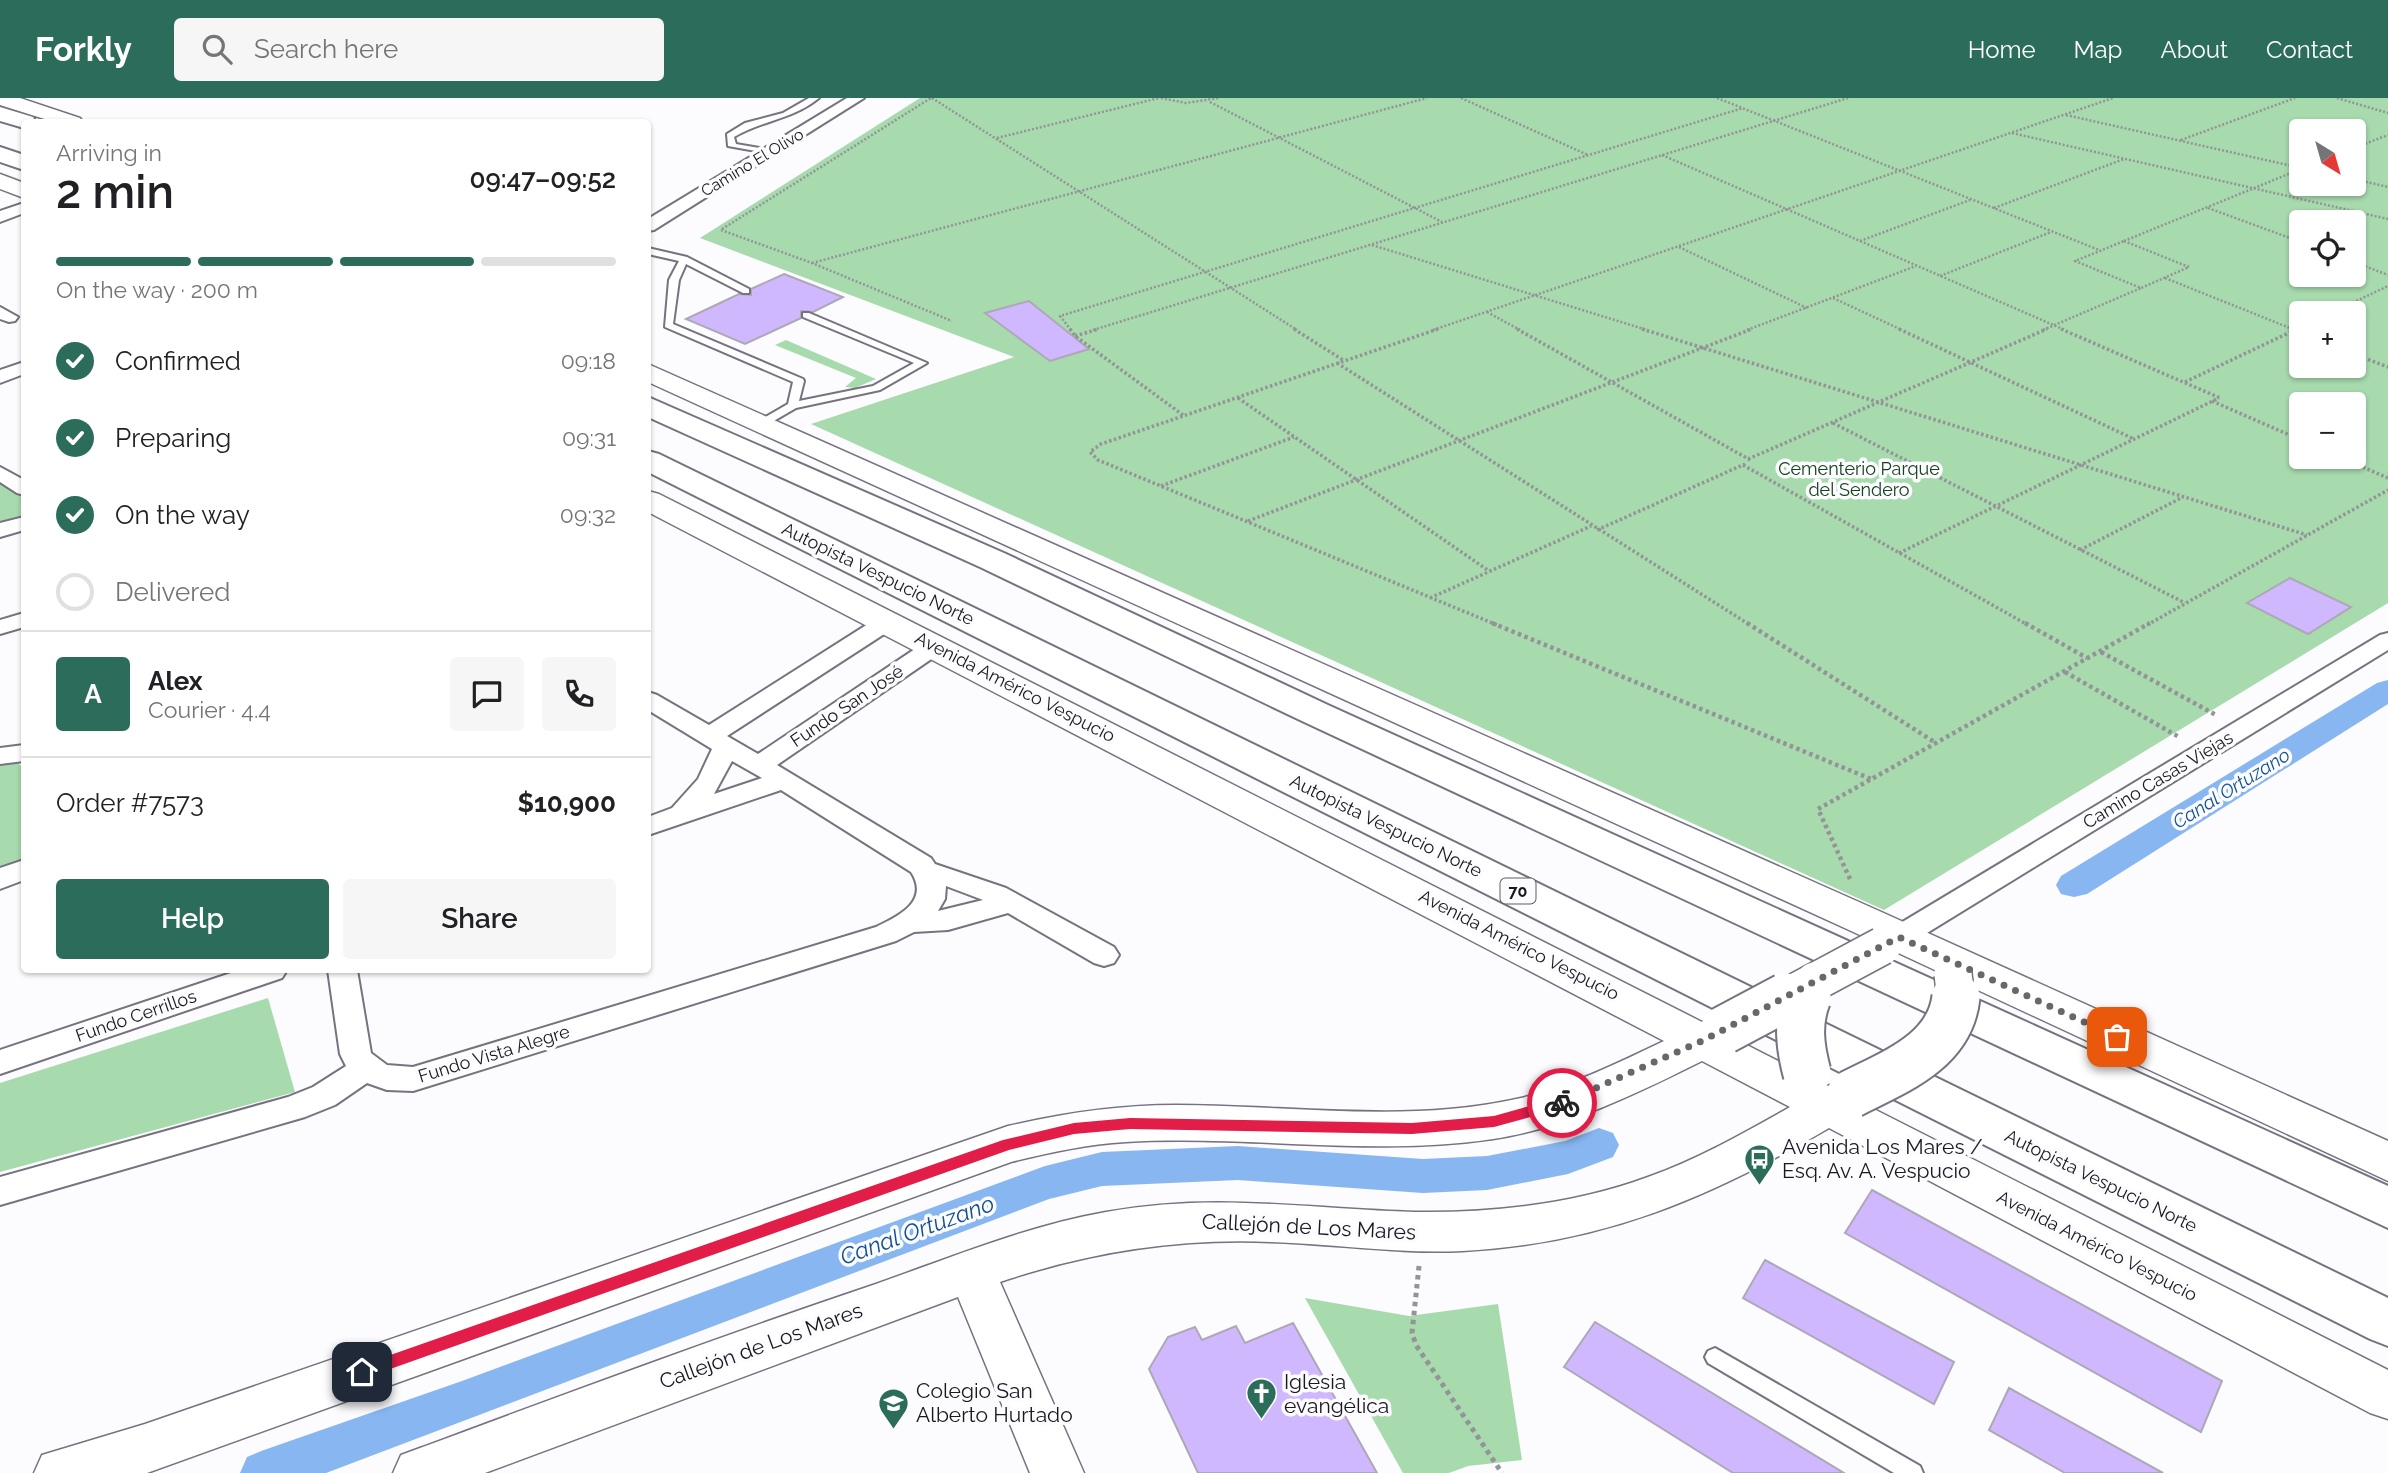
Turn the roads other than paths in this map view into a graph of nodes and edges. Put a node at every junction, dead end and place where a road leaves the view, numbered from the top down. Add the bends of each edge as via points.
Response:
1 (0, 98) edge
2 (815, 98) edge
3 (857, 98) edge
4 (0, 114) edge
5 (64, 119) edge
6 (21, 121) edge
7 (769, 152) junction
8 (0, 154) edge
9 (21, 162) edge
10 (0, 181) edge
11 (21, 190) edge
12 (21, 199) edge
13 (0, 206) edge
14 (21, 209) edge
15 (0, 217) edge
16 (651, 224) edge
17 (651, 252) edge
18 (684, 259) junction
19 (746, 291) dead end
20 (806, 315) dead end
21 (21, 369) edge
22 (651, 373) edge
23 (0, 377) edge
24 (651, 406) edge
25 (793, 406) junction
26 (761, 424) junction
27 (651, 461) edge
28 (0, 473) edge
29 (21, 487) edge
30 (651, 502) edge
31 (21, 525) edge
32 (0, 530) edge
33 (21, 621) edge
34 (887, 622) junction
35 (0, 627) edge
36 (2388, 640) edge
37 (935, 646) junction
38 (651, 703) edge
39 (717, 741) junction
40 (21, 753) edge
41 (0, 756) edge
42 (759, 765) junction
43 (784, 780) junction
44 (679, 815) junction
45 (651, 825) edge
46 (21, 871) edge
47 (0, 879) edge
48 (929, 884) junction
49 (1008, 902) junction
50 (910, 922) junction
51 (1903, 934) junction
52 (1104, 955) dead end
53 (1949, 966) junction
54 (263, 973) edge
55 (342, 973) edge
56 (1815, 981) junction
57 (1714, 1035) junction
58 (0, 1062) edge
59 (365, 1069) junction
60 (1828, 1091) junction
61 (2388, 1162) edge
62 (0, 1191) edge
63 (2388, 1209) edge
64 (972, 1272) junction
65 (2388, 1324) edge
66 (1715, 1357) dead end
67 (2388, 1396) edge
68 (61, 1473) edge
69 (420, 1473) edge
70 (1057, 1473) edge
71 (1913, 1473) edge

1 - 5 main road
2 - 7 lane via 786,115 748,125 730,136 732,146
3 - 7 street, Camino El Olivo
4 - 6 highway
7 - 16 street, Camino El Olivo
8 - 9 highway
10 - 11 main road
12 - 13 street
14 - 15 street
17 - 18 lane
18 - 19 lane
18 - 25 lane via 674,281 668,325 799,382
20 - 25 lane via 922,363 876,388
21 - 23 street
22 - 26 main road
24 - 63 highway
25 - 26 lane
26 - 51 main road
27 - 65 highway, Autopista Vespucio Norte / 70
28 - 29 street
30 - 34 main road, Avenida Américo Vespucio
31 - 32 street
33 - 35 street
34 - 37 main road, Avenida Américo Vespucio
34 - 39 street
36 - 51 street, Camino Casas Viejas
37 - 42 street, Fundo San José
37 - 57 main road, Avenida Américo Vespucio
38 - 39 street
39 - 42 street
39 - 44 street via 709,783
40 - 41 street
42 - 43 street
43 - 44 street
43 - 48 street via 912,859
44 - 45 street
46 - 47 street
48 - 49 street via 965,880
48 - 50 street, Fundo Vista Alegre via 928,906
49 - 50 street, Fundo Vista Alegre via 956,919
49 - 52 street
50 - 59 street, Fundo Vista Alegre via 886,934 425,1077 389,1079
51 - 53 main road
51 - 56 main road, bridge
53 - 60 main road, Callejón de Los Mares, bridge via 1956,989 1955,1008 1940,1041 1919,1058
53 - 61 main road
54 - 58 street, Fundo Cerrillos
55 - 59 street via 355,1054
56 - 57 main road, bridge
56 - 60 main road, bridge via 1800,1013 1798,1032
57 - 60 main road, Avenida Américo Vespucio
57 - 68 main road via 1551,1108 1494,1121 1412,1128 1130,1124 1074,1128 1008,1144 145,1449
59 - 62 street via 324,1096 295,1108
60 - 64 main road, Callejón de Los Mares via 1734,1158 1651,1196 1598,1213 1542,1224 1423,1232 1200,1221 1104,1233
60 - 67 main road, Avenida Américo Vespucio
64 - 69 main road, Callejón de Los Mares via 768,1342
64 - 70 main road
66 - 71 lane

